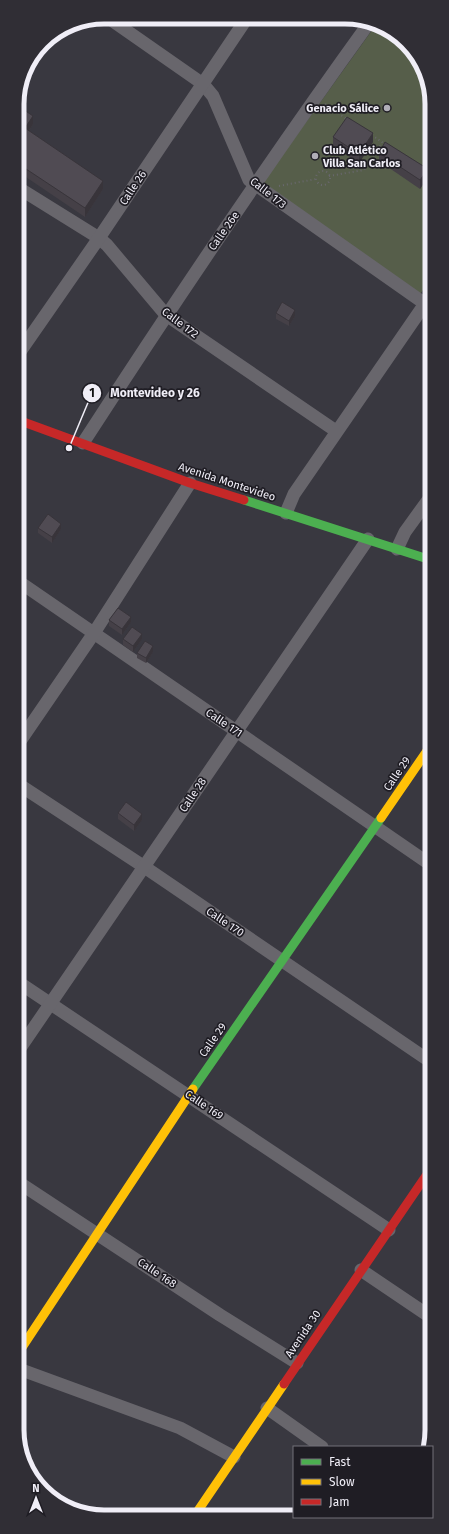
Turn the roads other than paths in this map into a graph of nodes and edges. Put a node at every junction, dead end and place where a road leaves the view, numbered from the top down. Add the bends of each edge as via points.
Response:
1 (117, 24) edge
2 (242, 24) edge
3 (365, 27) edge
4 (203, 84) junction
5 (256, 186) junction
6 (24, 191) edge
7 (99, 238) junction
8 (425, 300) edge
9 (425, 306) edge
10 (166, 315) junction
11 (24, 347) edge
12 (24, 422) edge
13 (336, 432) junction
14 (83, 443) junction
15 (190, 483) junction
16 (425, 504) edge
17 (286, 513) junction
18 (368, 540) junction
19 (397, 549) junction
20 (425, 558) edge
21 (24, 584) edge
22 (94, 633) junction
23 (236, 731) junction
24 (24, 735) edge
25 (425, 754) edge
26 (24, 788) edge
27 (376, 826) junction
28 (425, 861) edge
29 (144, 866) junction
30 (283, 961) junction
31 (24, 986) edge
32 (50, 1003) junction
33 (24, 1042) edge
34 (425, 1058) edge
35 (189, 1096) junction
36 (425, 1177) edge
37 (24, 1186) edge
38 (389, 1230) junction
39 (98, 1233) junction
40 (361, 1270) junction
41 (425, 1313) edge
42 (24, 1343) edge
43 (297, 1363) junction
44 (24, 1371) edge
45 (267, 1408) junction
46 (321, 1446) edge
47 (234, 1457) junction
48 (198, 1510) edge

1 - 4 street, Calle 173
2 - 4 street, Calle 26
3 - 5 street, Calle 26e
4 - 5 street, Calle 173 via 213,96 249,180
4 - 7 street, Calle 26
5 - 8 street, Calle 173
5 - 10 street, Calle 26e
6 - 7 street, Calle 172
7 - 10 street, Calle 172
7 - 11 street, Calle 26
9 - 13 street
10 - 13 street, Calle 172
10 - 14 street, Calle 26e
12 - 14 street, Avenida Montevideo
13 - 17 street via 294,494
14 - 15 street, Avenida Montevideo
15 - 17 street, Avenida Montevideo
15 - 22 street
16 - 19 street via 405,532
17 - 18 street, Avenida Montevideo
18 - 19 street, Avenida Montevideo
18 - 23 street, Calle 28
19 - 20 street, Avenida Montevideo
21 - 22 street, Calle 171
22 - 23 street, Calle 171
22 - 24 street
23 - 27 street, Calle 171
23 - 29 street, Calle 28
25 - 27 street, Calle 29
26 - 29 street, Calle 170
27 - 28 street, Calle 171
27 - 30 street, Calle 29
29 - 30 street, Calle 170
29 - 32 street, Calle 28
30 - 34 street, Calle 170
30 - 35 street, Calle 29
31 - 32 street, Calle 169
32 - 33 street, Calle 28
32 - 35 street, Calle 169
35 - 38 street, Calle 169
35 - 39 street, Calle 29
36 - 38 street, Avenida 30
37 - 39 street, Calle 168
38 - 40 street, Avenida 30
39 - 42 street, Calle 29
39 - 43 street, Calle 168
40 - 41 street
40 - 43 street, Avenida 30
43 - 45 street, Avenida 30
44 - 47 street via 180,1428
45 - 46 street
45 - 47 street, Avenida 30
47 - 48 street, Avenida 30

